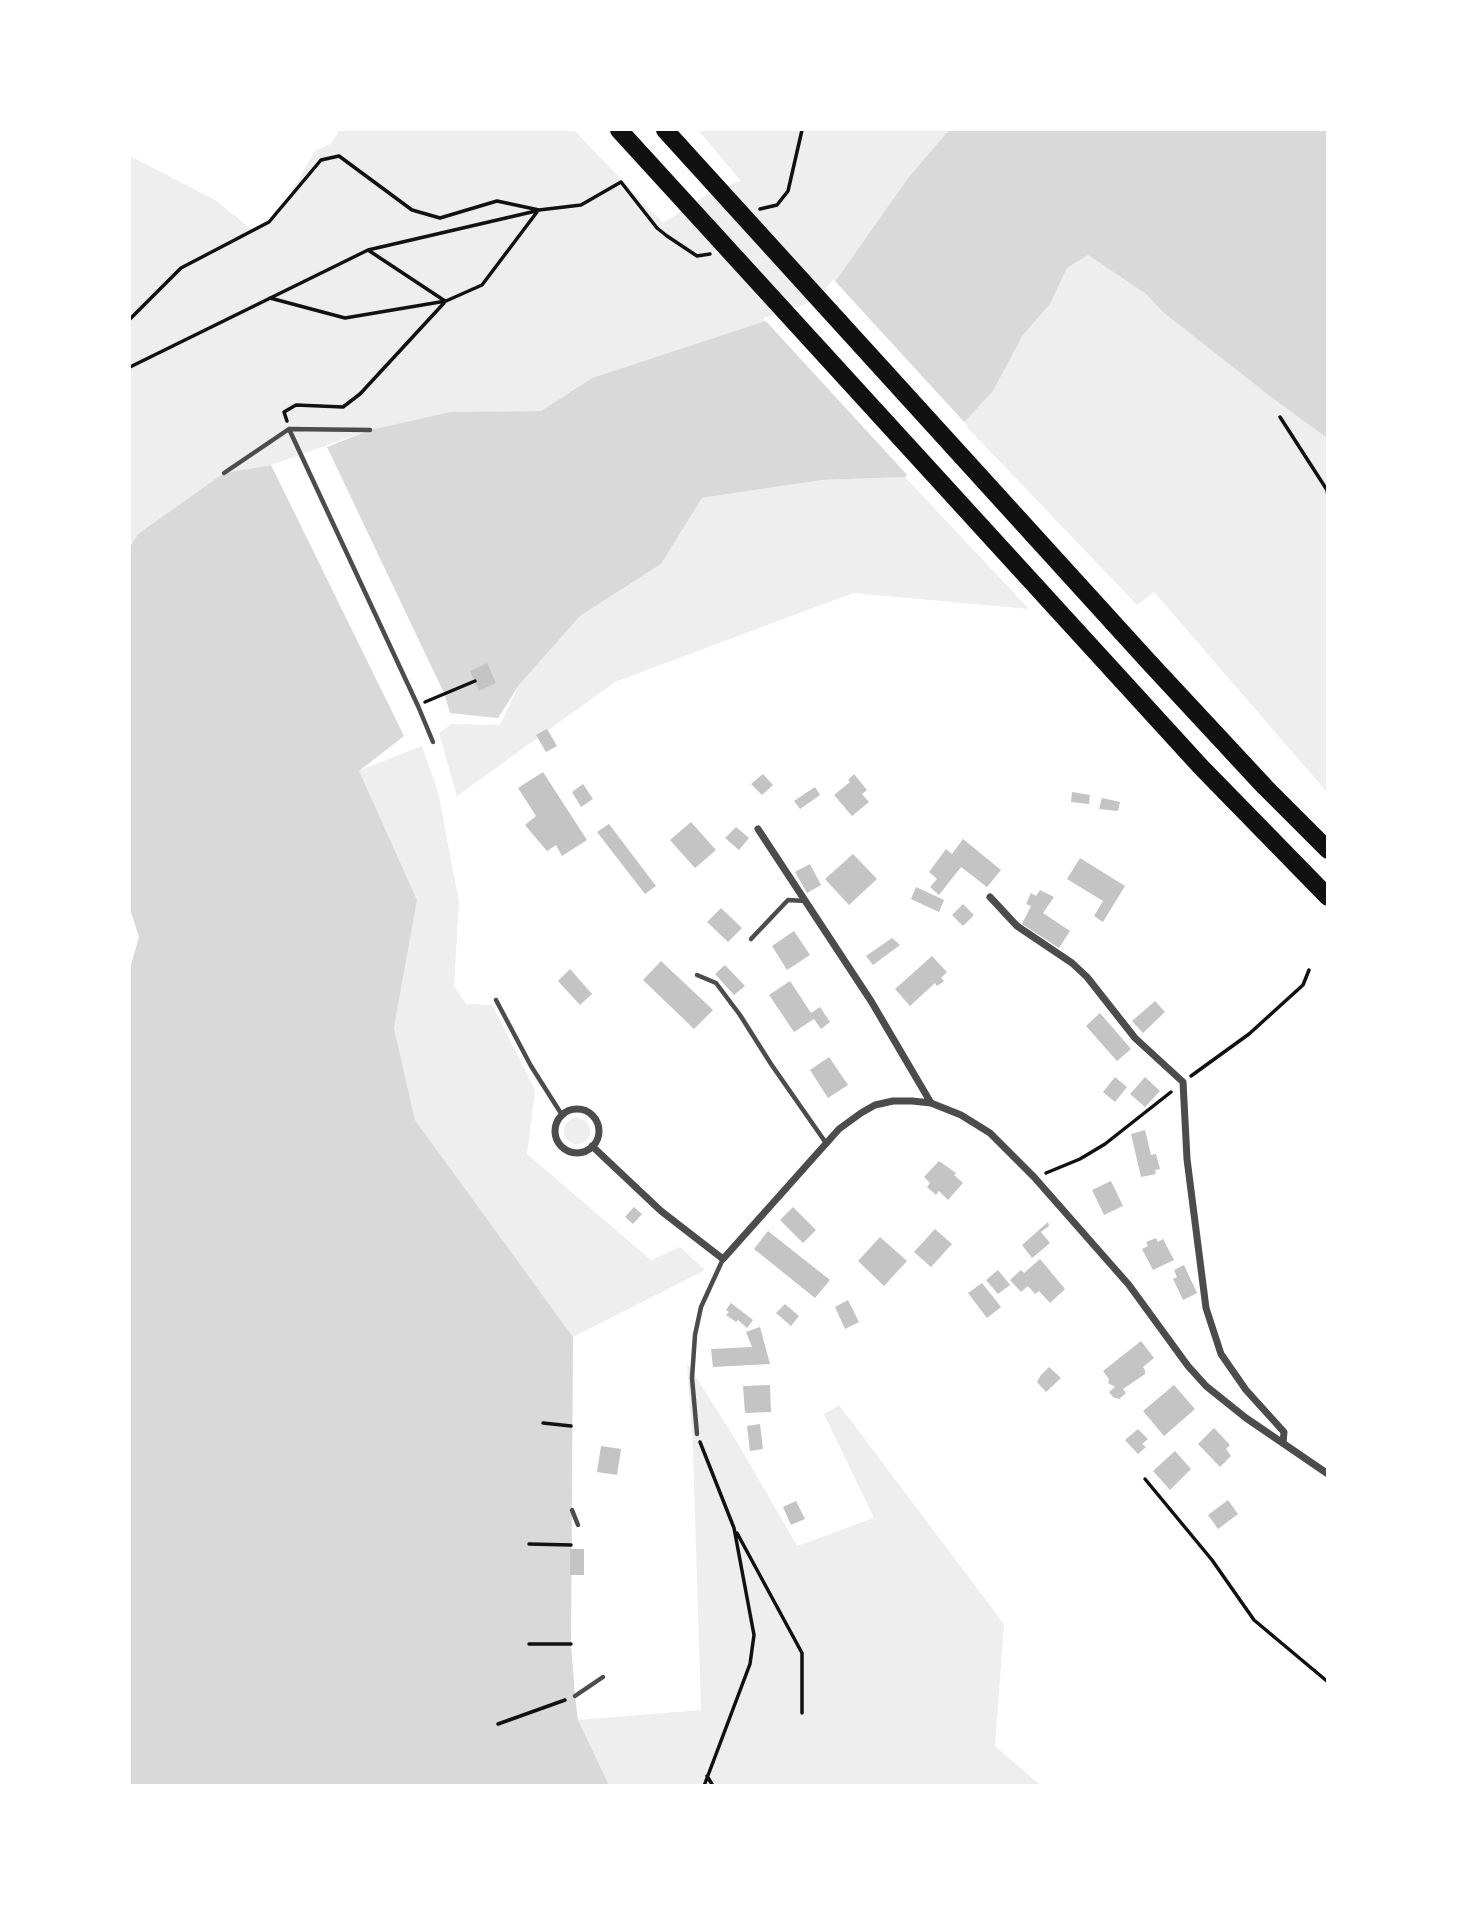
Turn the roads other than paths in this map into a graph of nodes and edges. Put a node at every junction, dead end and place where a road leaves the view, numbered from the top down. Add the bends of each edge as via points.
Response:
1 (619, 130) edge
2 (664, 130) edge
3 (289, 429) junction
4 (370, 430) dead end
5 (224, 473) dead end
6 (433, 743) dead end
7 (758, 829) dead end
8 (1328, 850) edge
9 (990, 897) dead end
10 (1328, 897) edge
11 (806, 901) junction
12 (751, 939) dead end
13 (697, 975) dead end
14 (496, 1000) dead end
15 (931, 1103) junction
16 (562, 1115) junction
17 (826, 1143) junction
18 (592, 1146) junction
19 (723, 1259) junction
20 (697, 1434) road end
21 (1283, 1443) junction
22 (1328, 1474) edge
23 (572, 1510) dead end
24 (578, 1525) dead end
25 (603, 1677) dead end
26 (575, 1696) road end

1 - 10 highway via 1201,767
2 - 8 highway
3 - 4 lane
3 - 5 lane
3 - 6 lane
7 - 11 street
9 - 21 street via 1017,926 1087,977 1135,1038 1183,1082 1206,1308 1221,1354 1245,1390 1284,1432
11 - 12 lane via 788,900
11 - 15 street
13 - 17 lane via 716,983 724,993
14 - 16 lane
15 - 17 street via 875,1105
15 - 21 street via 974,1122 1010,1151 1129,1285 1206,1386
16 - 18 street via 575,1109 590,1113 599,1133
16 - 18 street via 555,1127 561,1146 580,1153
17 - 19 street
18 - 19 street via 661,1211
19 - 20 lane via 701,1307 695,1335 692,1378
21 - 22 street
23 - 24 lane
25 - 26 lane

